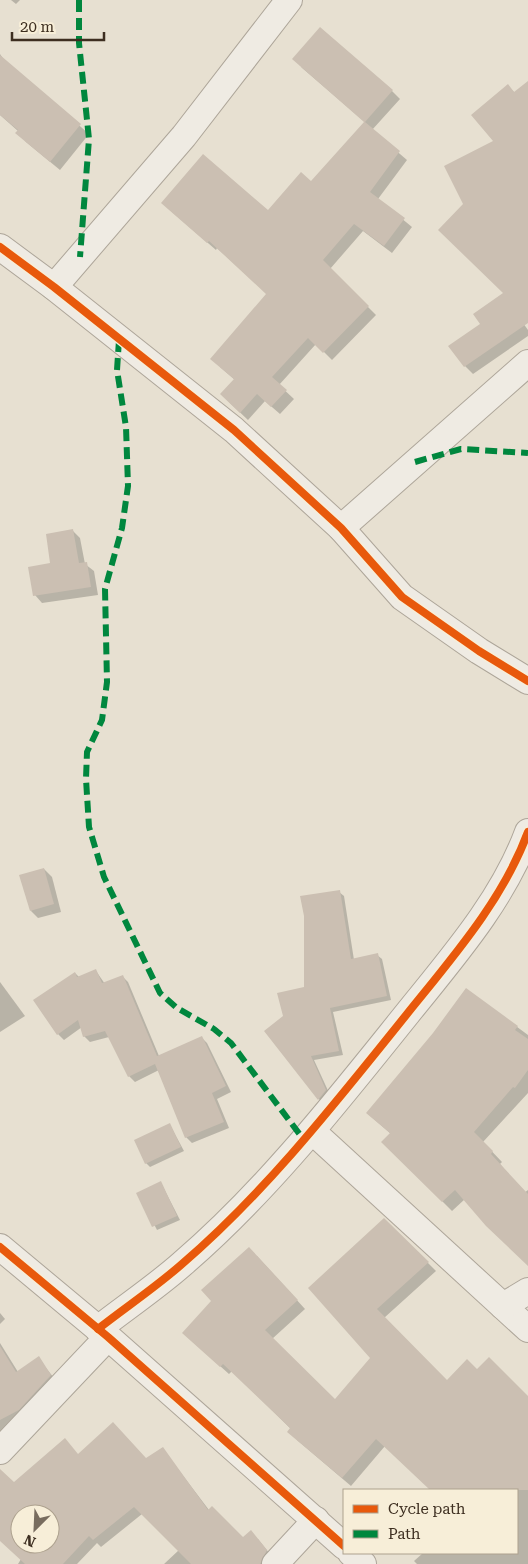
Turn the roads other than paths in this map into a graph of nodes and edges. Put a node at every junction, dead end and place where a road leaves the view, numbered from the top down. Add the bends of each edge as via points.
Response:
1 (289, 0) edge
2 (0, 247) edge
3 (54, 287) junction
4 (528, 363) edge
5 (341, 528) junction
6 (528, 681) edge
7 (528, 832) edge
8 (312, 1131) junction
9 (0, 1247) edge
10 (528, 1291) edge
11 (503, 1306) junction
12 (528, 1329) edge
13 (103, 1333) junction
14 (0, 1451) edge
15 (316, 1520) junction
16 (343, 1545) edge
17 (352, 1554) edge
18 (275, 1564) edge
19 (363, 1564) edge

1 - 3 street via 184,136
2 - 3 street
3 - 5 street via 234,430
4 - 5 street
5 - 6 street via 402,597
7 - 8 street via 499,890 458,950
8 - 11 street
8 - 13 street via 233,1216
9 - 13 street
10 - 11 street
11 - 12 street
13 - 14 street
13 - 15 street
15 - 16 street
15 - 18 street
17 - 19 street

